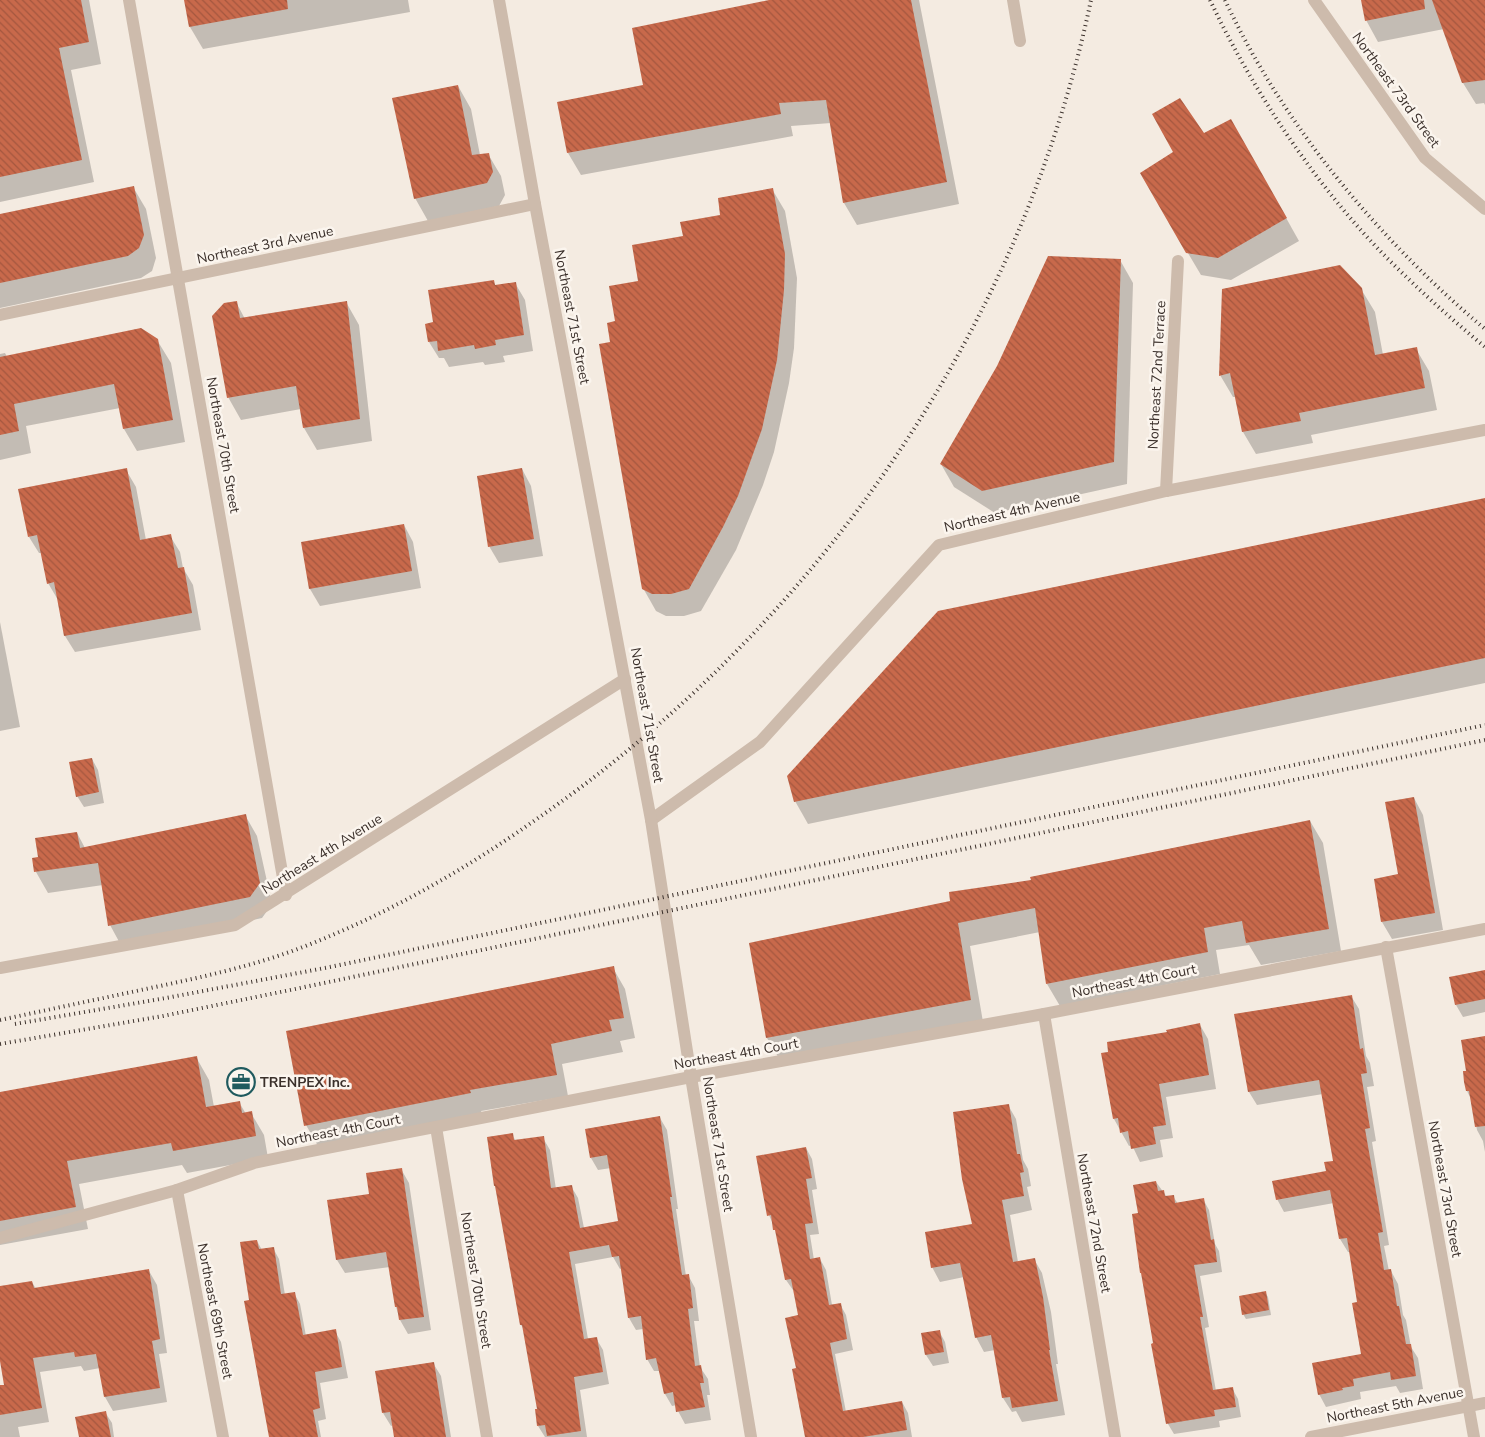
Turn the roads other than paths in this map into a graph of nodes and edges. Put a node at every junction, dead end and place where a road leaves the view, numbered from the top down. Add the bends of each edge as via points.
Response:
1 (129, 0) edge
2 (498, 0) edge
3 (1013, 0) edge
4 (1314, 0) edge
5 (1020, 41) dead end
6 (535, 204) junction
7 (1485, 209) edge
8 (1178, 261) dead end
9 (179, 278) junction
10 (0, 315) edge
11 (1485, 430) edge
12 (1166, 491) junction
13 (625, 679) junction
14 (651, 820) junction
15 (286, 895) junction
16 (1485, 929) edge
17 (1386, 947) junction
18 (0, 968) edge
19 (1044, 1014) junction
20 (691, 1077) junction
21 (436, 1127) junction
22 (177, 1190) junction
23 (0, 1238) edge
24 (1485, 1404) edge
25 (1468, 1406) junction
26 (223, 1437) edge
27 (487, 1437) edge
28 (752, 1437) edge
29 (1115, 1437) edge
30 (1311, 1437) edge
31 (1474, 1437) edge

1 - 9 street, Northeast 70th Street
2 - 6 street, Northeast 71st Street
3 - 5 street
4 - 7 street, Northeast 73rd Street via 1425,158
6 - 9 street, Northeast 3rd Avenue
6 - 13 street, Northeast 71st Street
8 - 12 street, Northeast 72nd Terrace
9 - 10 street, Northeast 3rd Avenue
9 - 15 street, Northeast 70th Street
11 - 12 street, Northeast 4th Avenue
12 - 14 street, Northeast 4th Avenue via 939,545 760,742
13 - 14 street, Northeast 71st Street
13 - 15 street, Northeast 4th Avenue
14 - 20 street, Northeast 71st Street
15 - 18 street, Northeast 4th Avenue via 235,926
16 - 17 street, Northeast 4th Court
17 - 19 street, Northeast 4th Court
17 - 25 street, Northeast 73rd Street
19 - 20 street, Northeast 4th Court
19 - 29 street, Northeast 72nd Street
20 - 21 street, Northeast 4th Court
20 - 28 street, Northeast 71st Street
21 - 22 street, Northeast 4th Court via 254,1163
21 - 27 street, Northeast 70th Street
22 - 23 street, Northeast 4th Court
22 - 26 street, Northeast 69th Street
24 - 25 street, Northeast 5th Avenue
25 - 30 street, Northeast 5th Avenue
25 - 31 street, Northeast 73rd Street

